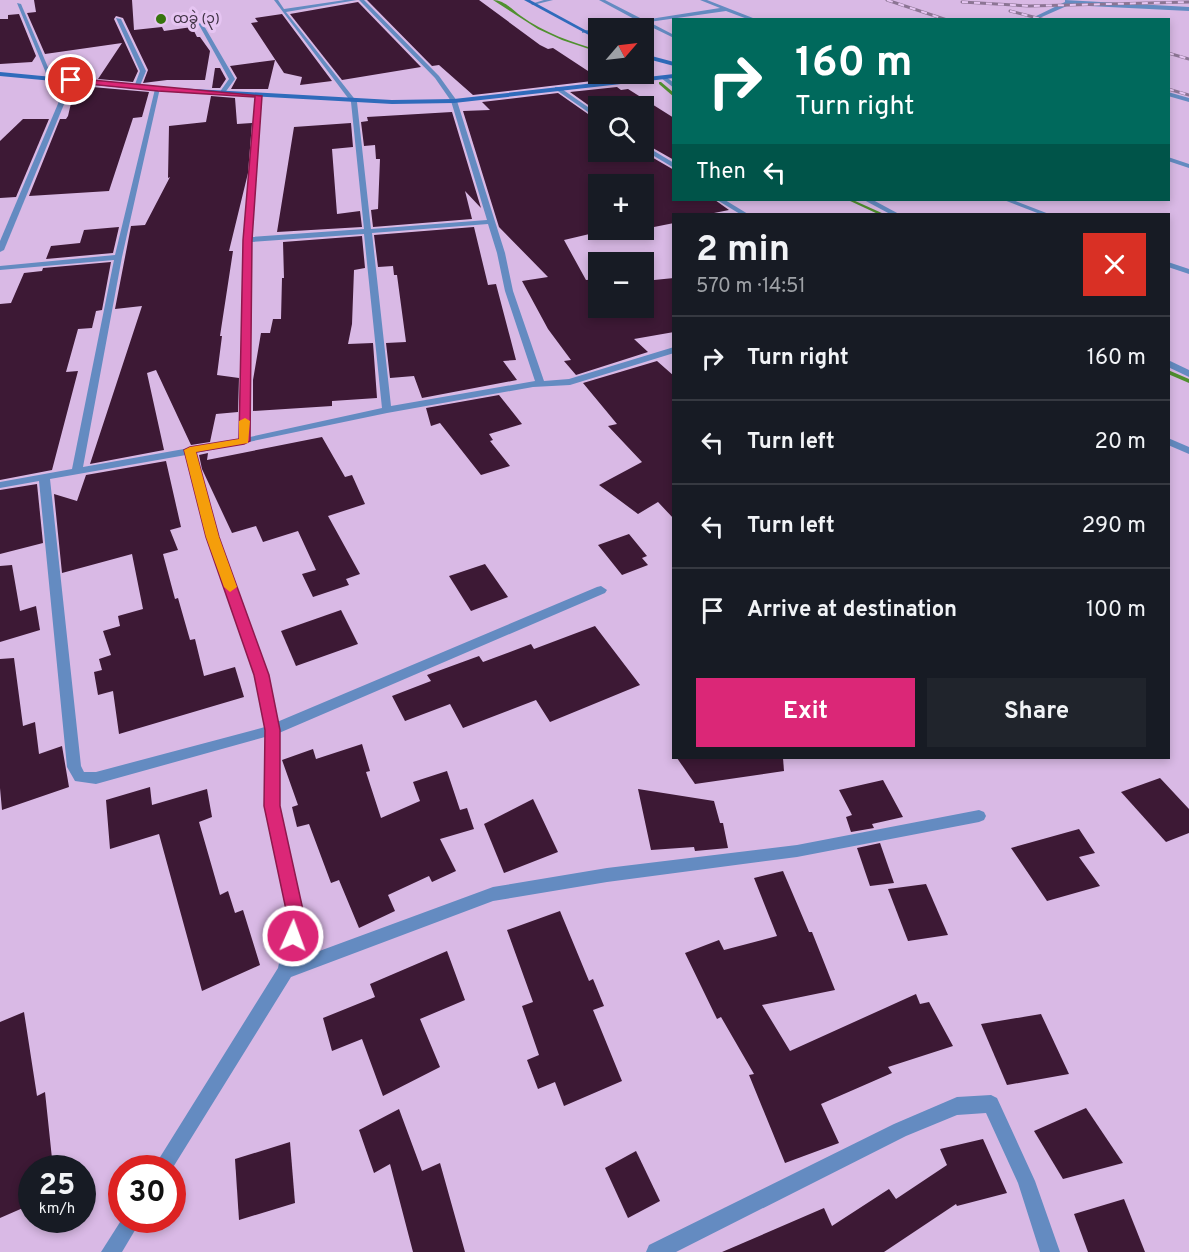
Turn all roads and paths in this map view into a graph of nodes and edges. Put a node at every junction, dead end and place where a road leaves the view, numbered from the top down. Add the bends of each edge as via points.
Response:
1 (276, 0) edge
2 (319, 0) edge
3 (356, 0) edge
4 (361, 0) edge
5 (526, 0) edge
6 (551, 0) edge
7 (601, 0) edge
8 (702, 0) edge
9 (1068, 2) edge
10 (19, 4) dead end
11 (533, 4) junction
12 (324, 5) junction
13 (728, 9) junction
14 (1189, 9) edge
15 (283, 11) junction
16 (685, 15) junction
17 (635, 18) edge
18 (692, 18) edge
19 (751, 18) edge
20 (1034, 18) edge
21 (118, 19) dead end
22 (654, 19) edge
23 (200, 24) dead end
24 (654, 27) edge
25 (588, 32) edge
26 (584, 33) junction
27 (588, 35) edge
28 (672, 36) edge
29 (654, 59) edge
30 (672, 63) edge
31 (0, 74) edge
32 (672, 76) edge
33 (663, 77) junction
34 (51, 78) junction
35 (71, 80) junction
36 (672, 84) edge
37 (137, 87) junction
38 (557, 88) junction
39 (158, 89) junction
40 (222, 93) junction
41 (1170, 95) edge
42 (259, 96) junction
43 (1189, 100) edge
44 (454, 101) junction
45 (354, 102) junction
46 (588, 110) edge
47 (654, 153) edge
48 (1170, 160) edge
49 (672, 165) edge
50 (1189, 166) edge
51 (723, 201) edge
52 (870, 201) edge
53 (1011, 201) edge
54 (742, 213) edge
55 (893, 213) edge
56 (1042, 213) edge
57 (490, 222) junction
58 (366, 231) junction
59 (248, 240) junction
60 (0, 250) edge
61 (118, 256) junction
62 (1170, 265) edge
63 (0, 268) edge
64 (1189, 272) edge
65 (672, 351) edge
66 (1170, 364) edge
67 (1189, 374) edge
68 (541, 384) junction
69 (387, 410) junction
70 (244, 441) junction
71 (1170, 442) edge
72 (190, 450) junction
73 (1189, 451) edge
74 (77, 470) junction
75 (44, 476) junction
76 (0, 484) edge
77 (601, 590) dead end
78 (272, 730) junction
79 (979, 816) dead end
80 (285, 971) junction
81 (171, 1155) edge
82 (123, 1233) edge
83 (111, 1252) edge
84 (656, 1252) edge
85 (1050, 1252) edge

1 - 15 street
2 - 12 street
3 - 12 street
4 - 44 street via 437,77
5 - 11 street
6 - 11 street
7 - 17 street
8 - 13 street
9 - 14 street
9 - 20 street
10 - 34 street
11 - 26 street
12 - 15 street
13 - 16 street
13 - 19 street
15 - 45 street
16 - 18 street
16 - 22 street
21 - 37 street via 143,71
23 - 40 street via 232,79
24 - 28 street
25 - 26 street
26 - 27 street
29 - 30 street
31 - 34 street
32 - 33 street
33 - 36 street
33 - 38 street
34 - 35 street
35 - 37 street
35 - 60 street
37 - 39 street
38 - 44 street
38 - 46 street
39 - 40 street
39 - 61 street
40 - 42 street
41 - 43 street
42 - 45 street
42 - 59 street
44 - 45 street
44 - 57 street
45 - 58 street
47 - 49 street
48 - 50 street
51 - 54 street
52 - 55 street
53 - 56 street
57 - 58 street
57 - 68 street
58 - 59 street
58 - 69 street
59 - 70 street
61 - 63 street
61 - 74 street
62 - 64 street
65 - 68 street via 570,382
66 - 67 street
68 - 69 street
69 - 70 street
70 - 72 street
71 - 73 street
72 - 74 street
72 - 78 street via 212,537 262,675
74 - 75 street
75 - 76 street
75 - 78 street via 74,767 80,777 96,778
77 - 78 street
78 - 80 street via 272,806 296,919
79 - 80 street via 797,851 493,894
80 - 81 street
82 - 83 street
84 - 85 street via 900,1130 957,1106 991,1104 1026,1181

